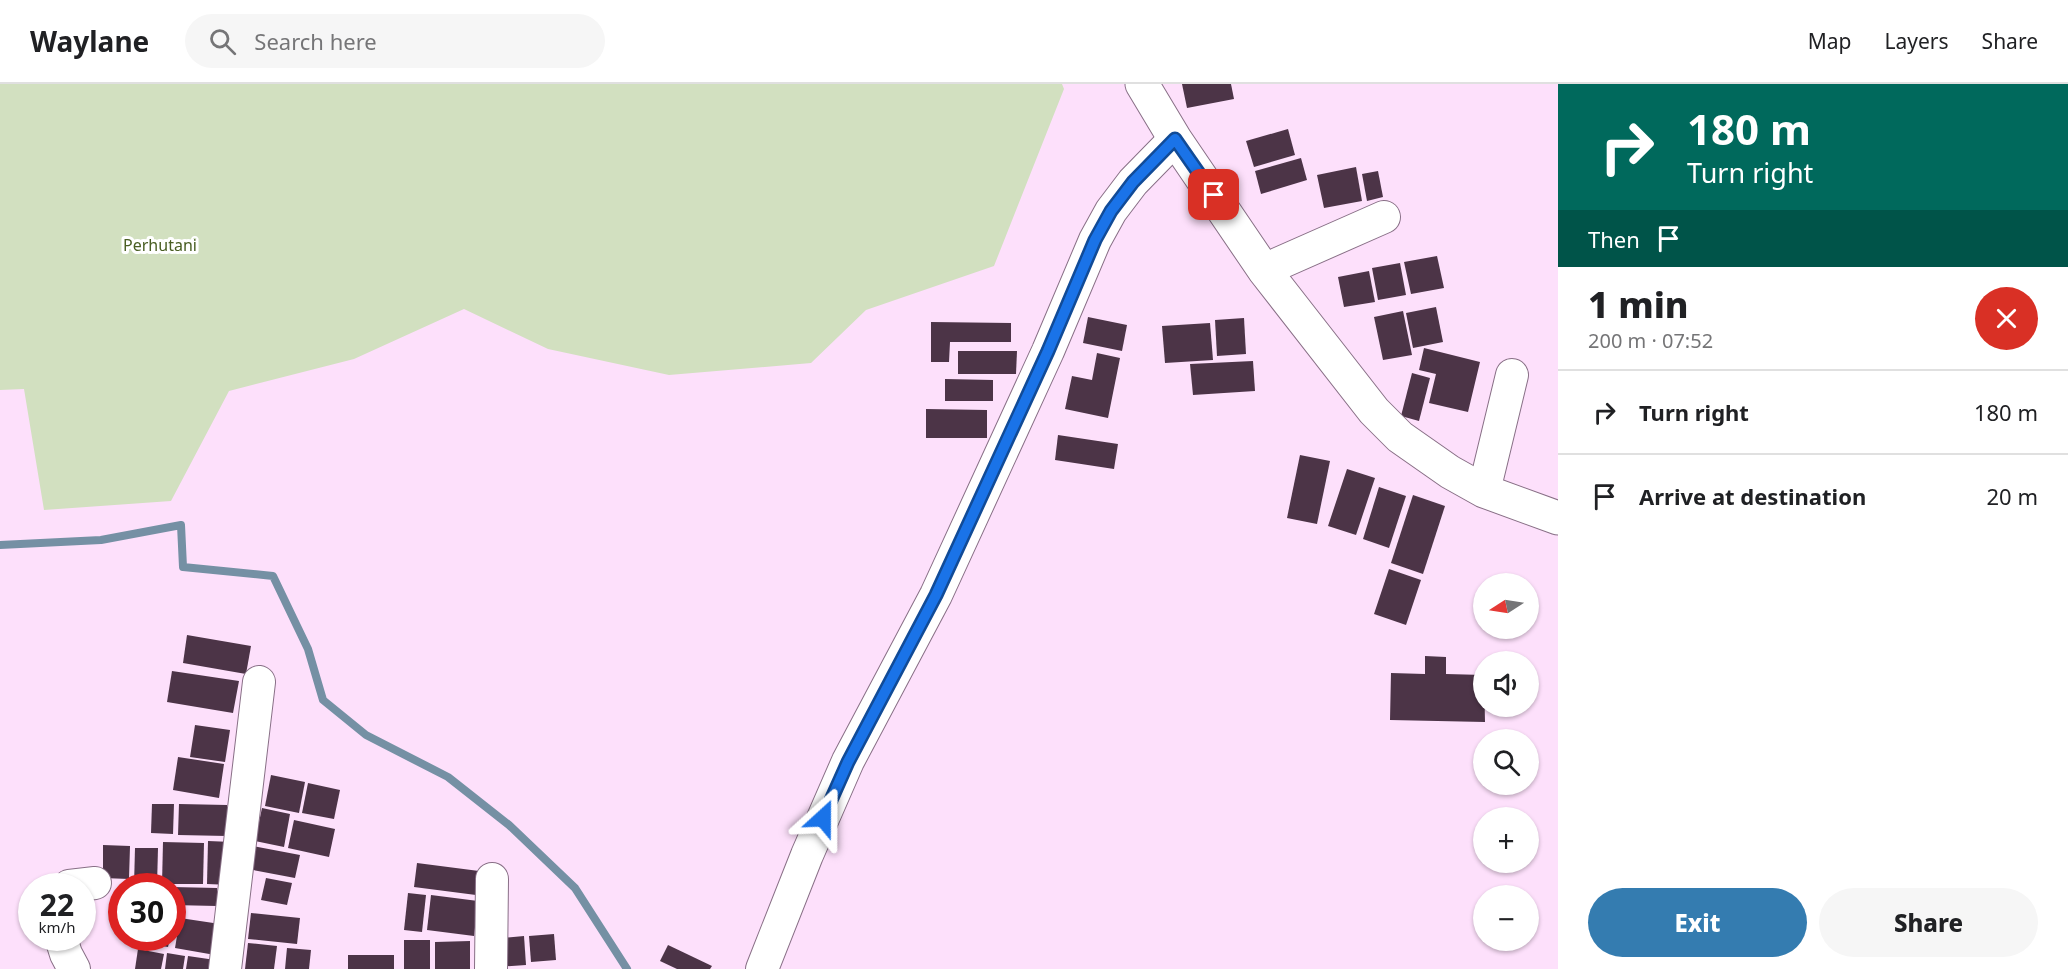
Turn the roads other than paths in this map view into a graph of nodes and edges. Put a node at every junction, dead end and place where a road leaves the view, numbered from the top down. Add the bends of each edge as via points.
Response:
1 (1142, 84) edge
2 (1175, 139) junction
3 (1384, 217) dead end
4 (1264, 270) junction
5 (1512, 375) dead end
6 (1484, 491) junction
7 (1558, 518) edge
8 (259, 682) dead end
9 (492, 879) dead end
10 (65, 951) edge
11 (74, 969) edge
12 (225, 969) edge
13 (491, 969) edge
14 (762, 969) edge

1 - 2 main road
2 - 4 main road
2 - 14 street via 1133,182 1095,240 936,595 848,762
3 - 4 street
4 - 6 main road via 1374,411 1419,452
5 - 6 street
6 - 7 main road
8 - 12 street
9 - 13 street
10 - 11 street

